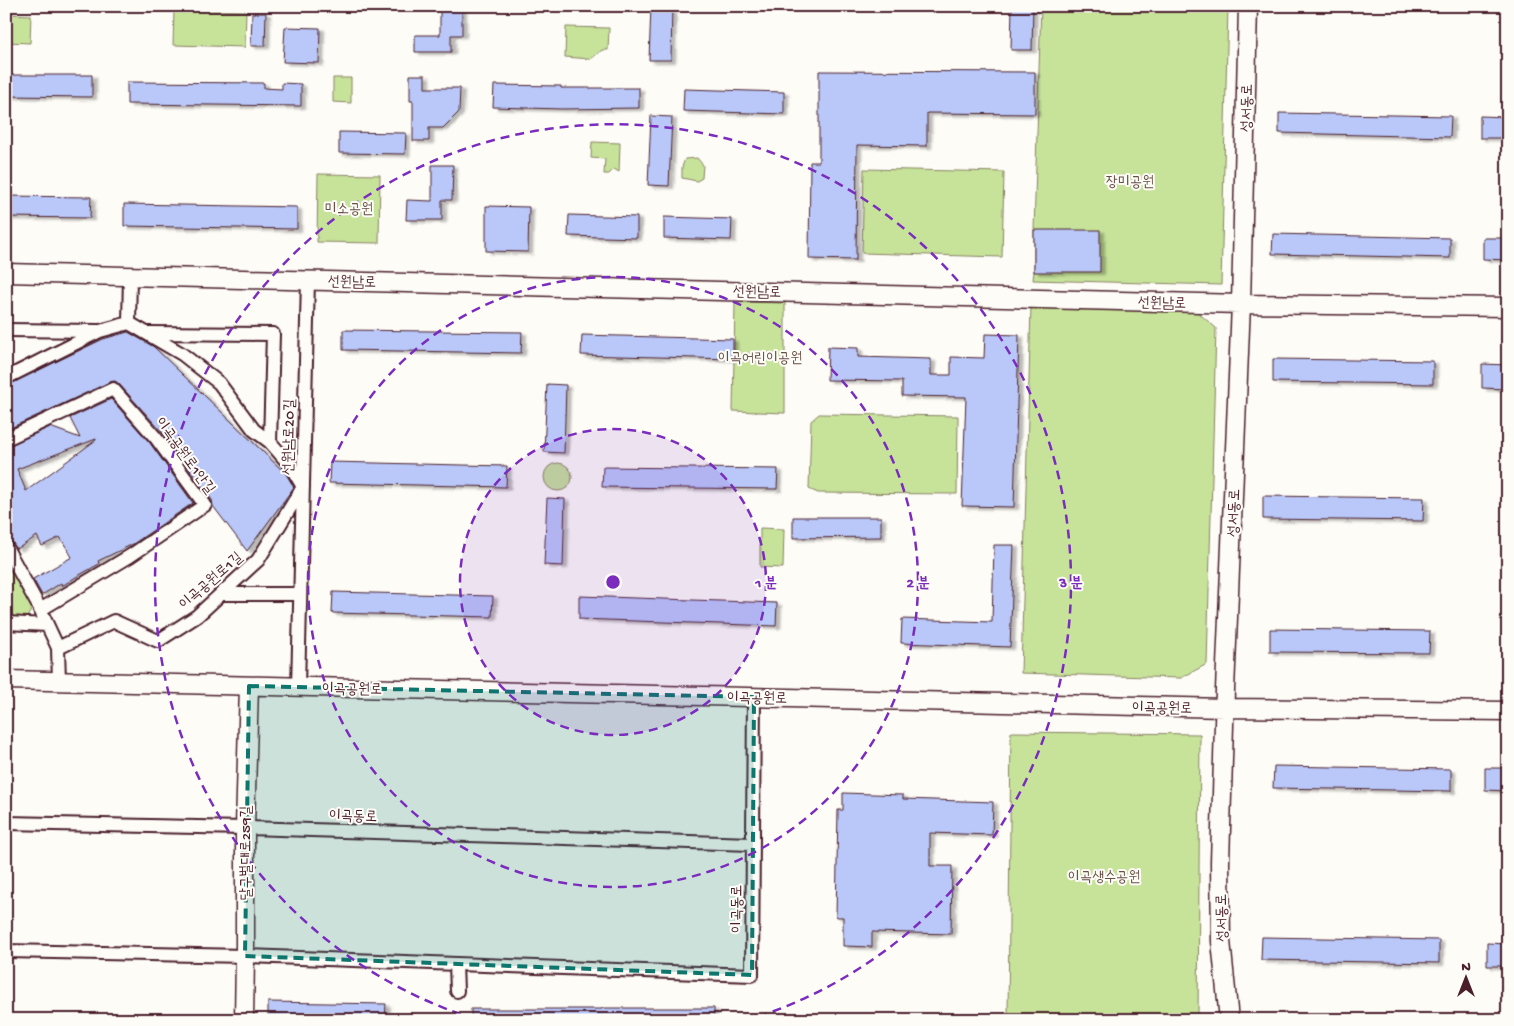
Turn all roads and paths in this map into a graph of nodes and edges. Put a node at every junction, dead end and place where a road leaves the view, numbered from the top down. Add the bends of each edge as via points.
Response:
1 (1248, 6) edge
2 (6, 273) edge
3 (130, 276) junction
4 (308, 280) junction
5 (1241, 304) junction
6 (1508, 307) edge
7 (129, 323) junction
8 (6, 330) edge
9 (100, 331) junction
10 (146, 333) junction
11 (6, 378) edge
12 (6, 439) edge
13 (270, 442) junction
14 (303, 487) junction
15 (6, 547) edge
16 (221, 594) junction
17 (300, 594) junction
18 (40, 610) junction
19 (6, 623) edge
20 (47, 625) junction
21 (58, 648) junction
22 (6, 680) edge
23 (59, 682) junction
24 (249, 686) junction
25 (298, 687) junction
26 (754, 697) junction
27 (1225, 708) junction
28 (1508, 712) edge
29 (6, 823) edge
30 (245, 828) junction
31 (752, 844) junction
32 (6, 951) edge
33 (245, 956) junction
34 (456, 964) junction
35 (458, 992) dead end
36 (244, 1020) edge
37 (1229, 1020) edge

1 - 5 main road, 성서동로
2 - 3 main road, 선원남로
3 - 4 main road, 선원남로
3 - 7 street
4 - 5 main road, 선원남로
4 - 14 street, 선원남로20길
5 - 6 main road, 선원남로
5 - 27 main road, 성서동로
7 - 9 street
7 - 10 street
8 - 9 street
9 - 11 street
10 - 13 street via 182,354 219,383 254,430
10 - 13 street via 272,334
12 - 18 street, 이곡공원로1안길 via 113,389 156,438 205,505 130,556
13 - 14 street via 290,465
14 - 16 street, 이곡공원로1길 via 258,560
14 - 17 street, 선원남로20길
15 - 18 street
16 - 17 street
16 - 21 street, 이곡공원로1길 via 197,616 158,641 114,621
17 - 25 street, 선원남로20길
18 - 20 street
19 - 20 street
20 - 21 street
21 - 23 street
22 - 23 main road, 이곡공원로
23 - 24 main road, 이곡공원로
24 - 25 main road, 이곡공원로
24 - 30 main road, 달구벌대로259길
25 - 26 main road, 이곡공원로
26 - 27 main road, 이곡공원로
26 - 31 street
27 - 28 main road, 이곡공원로
27 - 37 main road, 성서동로 via 1220,863 1221,941
29 - 30 street, 이곡동로
30 - 31 street, 이곡동로
30 - 33 main road, 달구벌대로259길
31 - 34 street, 이곡동로 via 752,975
32 - 33 street, 이곡동로
33 - 34 street, 이곡동로
33 - 36 main road, 달구벌대로259길
34 - 35 street

